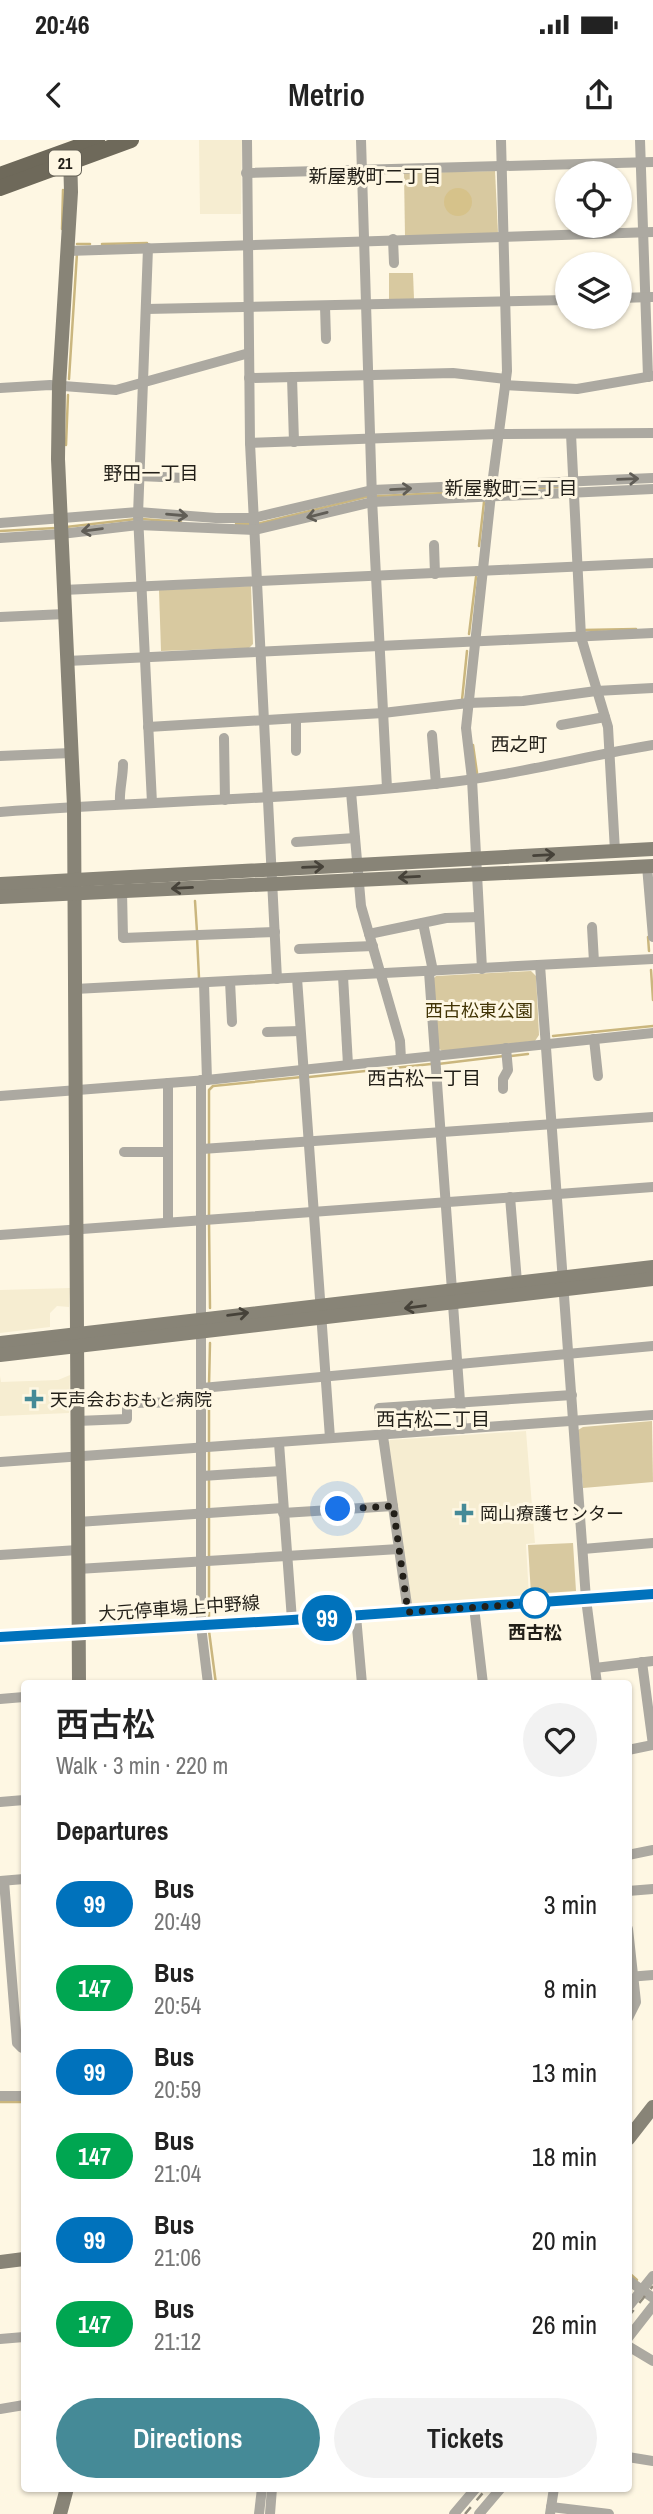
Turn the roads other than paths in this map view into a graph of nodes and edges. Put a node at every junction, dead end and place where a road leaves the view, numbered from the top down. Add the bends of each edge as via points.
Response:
1 (97, 140) edge
2 (131, 140) edge
3 (247, 140) edge
4 (361, 140) edge
5 (501, 140) edge
6 (640, 140) edge
7 (70, 150) edge
8 (647, 162) edge
9 (502, 166) junction
10 (361, 171) junction
11 (246, 173) junction
12 (0, 175) edge
13 (0, 188) edge
14 (648, 232) edge
15 (504, 236) junction
16 (363, 240) junction
17 (393, 242) junction
18 (246, 245) junction
19 (148, 248) junction
20 (74, 251) junction
21 (394, 262) dead end
22 (650, 297) edge
23 (632, 298) edge
24 (555, 300) edge
25 (506, 301) junction
26 (325, 306) junction
27 (365, 306) junction
28 (248, 308) junction
29 (146, 309) junction
30 (326, 340) dead end
31 (249, 353) junction
32 (368, 376) junction
33 (650, 376) edge
34 (292, 377) junction
35 (250, 378) junction
36 (505, 382) junction
37 (142, 383) junction
38 (59, 386) junction
39 (0, 388) edge
40 (653, 433) edge
41 (498, 434) junction
42 (571, 434) junction
43 (373, 439) junction
44 (294, 442) junction
45 (250, 443) junction
46 (139, 477) junction
47 (185, 478) dead end
48 (653, 478) edge
49 (573, 487) junction
50 (653, 489) edge
51 (492, 491) junction
52 (372, 496) junction
53 (138, 519) junction
54 (0, 523) edge
55 (254, 524) junction
56 (60, 527) junction
57 (0, 538) edge
58 (434, 545) dead end
59 (653, 563) edge
60 (577, 567) junction
61 (483, 571) junction
62 (435, 574) junction
63 (377, 577) junction
64 (257, 582) junction
65 (141, 587) junction
66 (64, 590) junction
67 (65, 614) junction
68 (0, 617) edge
69 (653, 633) edge
70 (581, 637) junction
71 (475, 642) junction
72 (380, 646) junction
73 (260, 652) junction
74 (145, 658) junction
75 (67, 661) junction
76 (653, 688) edge
77 (596, 691) junction
78 (468, 703) junction
79 (383, 713) junction
80 (604, 717) junction
81 (296, 719) junction
82 (263, 722) junction
83 (561, 725) dead end
84 (148, 727) junction
85 (432, 735) dead end
86 (224, 738) dead end
87 (653, 745) edge
88 (296, 751) dead end
89 (610, 752) junction
90 (71, 753) junction
91 (0, 756) edge
92 (123, 764) dead end
93 (472, 779) junction
94 (436, 784) junction
95 (387, 789) junction
96 (351, 792) junction
97 (267, 798) junction
98 (225, 800) junction
99 (152, 803) junction
100 (120, 804) junction
101 (74, 806) junction
102 (0, 812) edge
103 (355, 838) junction
104 (296, 842) dead end
105 (653, 849) edge
106 (615, 851) junction
107 (477, 866) junction
108 (650, 866) edge
109 (358, 872) junction
110 (272, 876) junction
111 (0, 884) edge
112 (74, 886) junction
113 (122, 891) junction
114 (0, 897) edge
115 (479, 918) junction
116 (424, 923) junction
117 (592, 927) dead end
118 (275, 932) junction
119 (369, 934) junction
120 (653, 937) edge
121 (373, 946) junction
122 (299, 949) dead end
123 (653, 959) edge
124 (594, 962) junction
125 (540, 965) junction
126 (481, 969) junction
127 (431, 971) junction
128 (381, 974) junction
129 (343, 976) junction
130 (297, 978) junction
131 (277, 979) junction
132 (230, 981) junction
133 (204, 983) junction
134 (75, 989) junction
135 (232, 1022) dead end
136 (300, 1031) junction
137 (267, 1032) dead end
138 (653, 1033) edge
139 (594, 1039) junction
140 (546, 1044) junction
141 (507, 1053) junction
142 (401, 1059) junction
143 (435, 1061) junction
144 (348, 1065) junction
145 (304, 1074) junction
146 (598, 1076) dead end
147 (204, 1080) junction
148 (168, 1083) junction
149 (503, 1089) dead end
150 (76, 1091) junction
151 (0, 1096) edge
152 (653, 1117) edge
153 (552, 1124) junction
154 (440, 1133) junction
155 (309, 1142) junction
156 (207, 1149) junction
157 (124, 1152) dead end
158 (168, 1152) junction
159 (653, 1187) edge
160 (556, 1194) junction
161 (510, 1197) junction
162 (445, 1202) junction
163 (314, 1212) junction
164 (207, 1219) junction
165 (168, 1222) junction
166 (76, 1229) junction
167 (0, 1235) edge
168 (653, 1267) edge
169 (653, 1279) edge
170 (517, 1282) junction
171 (563, 1283) junction
172 (451, 1296) junction
173 (320, 1312) junction
174 (202, 1325) junction
175 (77, 1339) junction
176 (0, 1343) edge
177 (653, 1346) edge
178 (569, 1354) junction
179 (0, 1355) edge
180 (456, 1365) junction
181 (325, 1377) junction
182 (207, 1387) junction
183 (572, 1395) junction
184 (202, 1402) junction
185 (459, 1403) junction
186 (653, 1416) edge
187 (78, 1421) junction
188 (573, 1421) junction
189 (462, 1429) junction
190 (383, 1435) junction
191 (330, 1438) junction
192 (279, 1443) junction
193 (207, 1448) junction
194 (78, 1456) junction
195 (0, 1462) edge
196 (281, 1471) junction
197 (207, 1476) junction
198 (393, 1506) junction
199 (283, 1510) junction
200 (207, 1514) junction
201 (78, 1522) junction
202 (653, 1543) edge
203 (399, 1549) junction
204 (583, 1549) junction
205 (78, 1550) junction
206 (0, 1555) edge
207 (288, 1557) junction
208 (207, 1562) junction
209 (78, 1569) junction
210 (653, 1594) edge
211 (586, 1599) junction
212 (474, 1607) junction
213 (408, 1612) junction
214 (356, 1616) junction
215 (292, 1620) junction
216 (201, 1626) junction
217 (79, 1634) junction
218 (0, 1637) edge
219 (648, 1662) edge
220 (595, 1668) junction
221 (79, 1680) edge
222 (208, 1680) edge
223 (362, 1680) edge
224 (483, 1680) edge
225 (596, 1680) edge
226 (21, 1697) edge
227 (0, 1699) edge
228 (653, 1745) edge
229 (632, 1749) edge
230 (21, 1800) edge
231 (0, 1802) edge
232 (653, 1850) edge
233 (632, 1854) edge
234 (21, 1879) edge
235 (2, 1881) edge
236 (653, 1889) edge
237 (632, 1891) edge
238 (653, 1975) edge
239 (632, 1976) edge
240 (632, 1981) edge
241 (632, 2010) edge
242 (21, 2047) edge
243 (0, 2096) edge
244 (21, 2096) edge
245 (653, 2107) edge
246 (632, 2134) edge
247 (21, 2259) edge
248 (0, 2262) edge
249 (653, 2276) edge
250 (632, 2283) edge
251 (642, 2290) junction
252 (653, 2298) edge
253 (632, 2302) edge
254 (653, 2306) edge
255 (632, 2333) edge
256 (21, 2337) edge
257 (0, 2339) edge
258 (632, 2348) edge
259 (653, 2361) edge
260 (21, 2406) edge
261 (0, 2409) edge
262 (632, 2458) edge
263 (653, 2461) edge
264 (66, 2492) edge
265 (262, 2492) edge
266 (272, 2492) edge
267 (473, 2492) edge
268 (499, 2492) edge
269 (553, 2492) edge
270 (551, 2510) edge
271 (60, 2514) edge
272 (259, 2514) edge
273 (270, 2514) edge
274 (454, 2514) edge
275 (480, 2514) edge
276 (609, 2514) edge

1 - 7 main road, 21
2 - 7 main road, 21
3 - 11 street
4 - 10 street
5 - 9 street
6 - 8 street
7 - 12 main road, 21
7 - 13 main road, 21
7 - 20 street
8 - 9 street
8 - 14 street
9 - 10 street
9 - 15 street
10 - 11 street
10 - 16 street
11 - 18 street
14 - 15 street
14 - 22 street
15 - 17 street
15 - 25 street
16 - 17 street
16 - 18 street
16 - 27 street
17 - 21 street
18 - 19 street
18 - 28 street
19 - 20 street
19 - 29 street
20 - 38 street
22 - 23 street
22 - 33 street
24 - 25 street
25 - 27 street
25 - 36 street
26 - 27 street
26 - 28 street
26 - 30 street
27 - 32 street
28 - 29 street
28 - 31 street
29 - 37 street
31 - 35 street
31 - 37 street
32 - 34 street
32 - 36 street via 453,373
32 - 43 street
33 - 36 street via 577,389
34 - 35 street
34 - 44 street
35 - 45 street
36 - 41 street
37 - 38 street via 110,390
37 - 46 street
38 - 39 street
38 - 56 street
40 - 42 street
41 - 42 street
41 - 43 street
41 - 51 street
42 - 49 street
43 - 44 street
43 - 52 street
44 - 45 street
45 - 55 street
46 - 47 street
46 - 53 street
49 -> 48 street
49 - 50 street
49 - 51 street
49 - 60 street
51 - 52 street
51 - 61 street
52 - 55 street
52 - 63 street
53 - 55 street via 216,518
53 - 56 street
53 - 65 street
54 - 56 street
55 - 64 street
56 - 57 street
56 - 66 street
58 - 62 street
59 - 60 street
60 - 61 street
60 - 70 street
61 - 62 street
61 - 71 street
62 - 63 street
63 - 64 street
63 - 72 street
64 - 65 street
64 - 73 street
65 - 66 street
65 - 74 street
66 - 67 street
67 - 68 street
67 - 75 street
69 - 70 street
70 - 71 street
70 - 77 street
71 - 72 street
71 - 78 street
72 - 73 street
72 - 79 street
73 - 74 street
73 - 82 street
74 - 75 street
74 - 84 street
75 - 90 street
76 - 77 street
77 - 78 street
77 - 80 street
78 - 79 street
78 - 93 street
79 - 81 street
79 - 95 street
80 - 83 street
80 - 89 street
81 - 82 street
81 - 88 street
82 - 84 street
82 - 97 street
84 - 99 street
85 - 94 street
86 - 98 street
87 - 89 street
89 - 93 street
89 - 106 street
90 - 91 street
90 - 101 street
92 - 100 street
93 - 94 street
93 - 107 street
94 - 95 street
95 - 96 street
96 - 97 street
96 - 103 street
97 - 98 street
97 - 110 street
98 - 99 street
99 - 100 street
100 - 101 street
101 - 102 street
101 - 112 street
103 - 104 street
103 - 109 street
105 - 106 street
107 -> 106 street
107 - 108 street
107 - 109 street
107 - 115 street
108 - 120 street
109 - 110 street
109 - 119 street
110 - 112 street
110 -> 113 street
110 - 118 street
111 - 112 street
112 - 113 street
112 - 114 street
112 - 134 street
113 - 118 street via 123,938
115 - 116 street
115 - 126 street
116 - 119 street
116 - 127 street
117 - 124 street
118 - 131 street
119 - 121 street
121 - 122 street
121 - 128 street
123 - 124 street
124 - 125 street
125 - 126 street
125 - 140 street
126 - 127 street
127 - 128 street
127 - 143 street
128 - 129 street
128 - 142 street
129 - 130 street
129 - 144 street
130 - 131 street
130 - 136 street
131 - 132 street
132 - 133 street
132 - 135 street
133 - 134 street
133 - 147 street
134 - 150 street
136 - 137 street
136 - 145 street
138 - 139 street
139 - 140 street
139 - 146 street
140 - 141 street
140 - 153 street
141 - 143 street
141 - 149 street
142 - 143 street
142 - 144 street
143 - 154 street
144 - 145 street
145 - 147 street
145 - 155 street
147 - 148 street
147 - 156 street
148 - 150 street
148 - 158 street
150 - 151 street
150 - 166 street
152 - 153 street
153 - 154 street
153 - 160 street
154 - 155 street
154 - 162 street
155 - 156 street
155 - 163 street
156 - 164 street
157 - 158 street
158 - 165 street
159 - 160 street
160 - 161 street
160 - 171 street
161 - 162 street
161 - 170 street
162 - 163 street
162 - 172 street
163 - 164 street
163 - 173 street
164 - 165 street
164 - 174 street
165 - 166 street
166 - 167 street
166 - 175 street
168 - 171 street
169 - 171 street
170 - 171 street
170 - 172 street
171 - 172 street
171 - 178 street
172 - 173 street
172 - 180 street
173 - 174 street
173 - 181 street
174 - 175 street
174 - 182 street
175 - 176 street
175 - 179 street
175 - 187 street
177 - 178 street
178 - 180 street
178 - 183 street
180 - 181 street
180 - 185 street
181 - 182 street
181 - 191 street
182 - 184 street
183 - 185 street
183 - 188 street
184 - 187 street via 127,1403 127,1419
184 - 193 street
185 - 189 street
185 - 190 street via 379,1408
186 - 188 street
187 - 194 street
188 - 189 street
188 - 204 street
189 - 190 street
190 - 191 street
190 - 198 street
191 - 192 street
192 - 193 street
192 - 196 street
193 - 194 street
193 - 197 street
194 - 195 street
194 - 201 street
196 - 197 street
196 - 199 street
197 - 200 street
198 - 199 street
198 - 203 street
199 - 200 street
199 - 207 street
200 - 201 street
200 - 208 street
201 - 205 street
202 - 204 street
203 - 207 street
203 - 213 street
204 - 211 street
205 - 206 street
205 - 209 street
207 - 208 street
207 - 215 street
208 - 209 street
208 - 216 street
209 - 217 street
210 - 211 street, 大元停車場上中野線
211 - 212 street, 大元停車場上中野線
211 - 220 street
212 - 213 street, 大元停車場上中野線
212 - 224 street
213 - 214 street, 大元停車場上中野線
214 - 215 street, 大元停車場上中野線
214 - 223 street
215 - 216 street, 大元停車場上中野線
216 - 217 street, 大元停車場上中野線
216 - 222 street
217 - 218 street, 大元停車場上中野線
217 - 221 street
219 - 220 street
219 - 228 street
220 - 225 street
226 - 227 street
228 - 229 street
230 - 231 street
232 - 233 street
234 - 235 street
235 - 242 street via 17,2043
236 - 237 street
238 - 239 street
240 - 241 street via 636,2002
243 - 244 street
245 - 246 street
247 - 248 street
249 - 251 street
250 - 251 street
251 - 252 street
251 - 253 street
254 - 255 street
256 - 257 street
258 - 259 street
260 - 261 street
262 - 263 street
264 - 271 street
265 - 272 street
266 - 273 street
267 - 274 street
268 - 275 street
269 - 270 street
270 - 276 street

